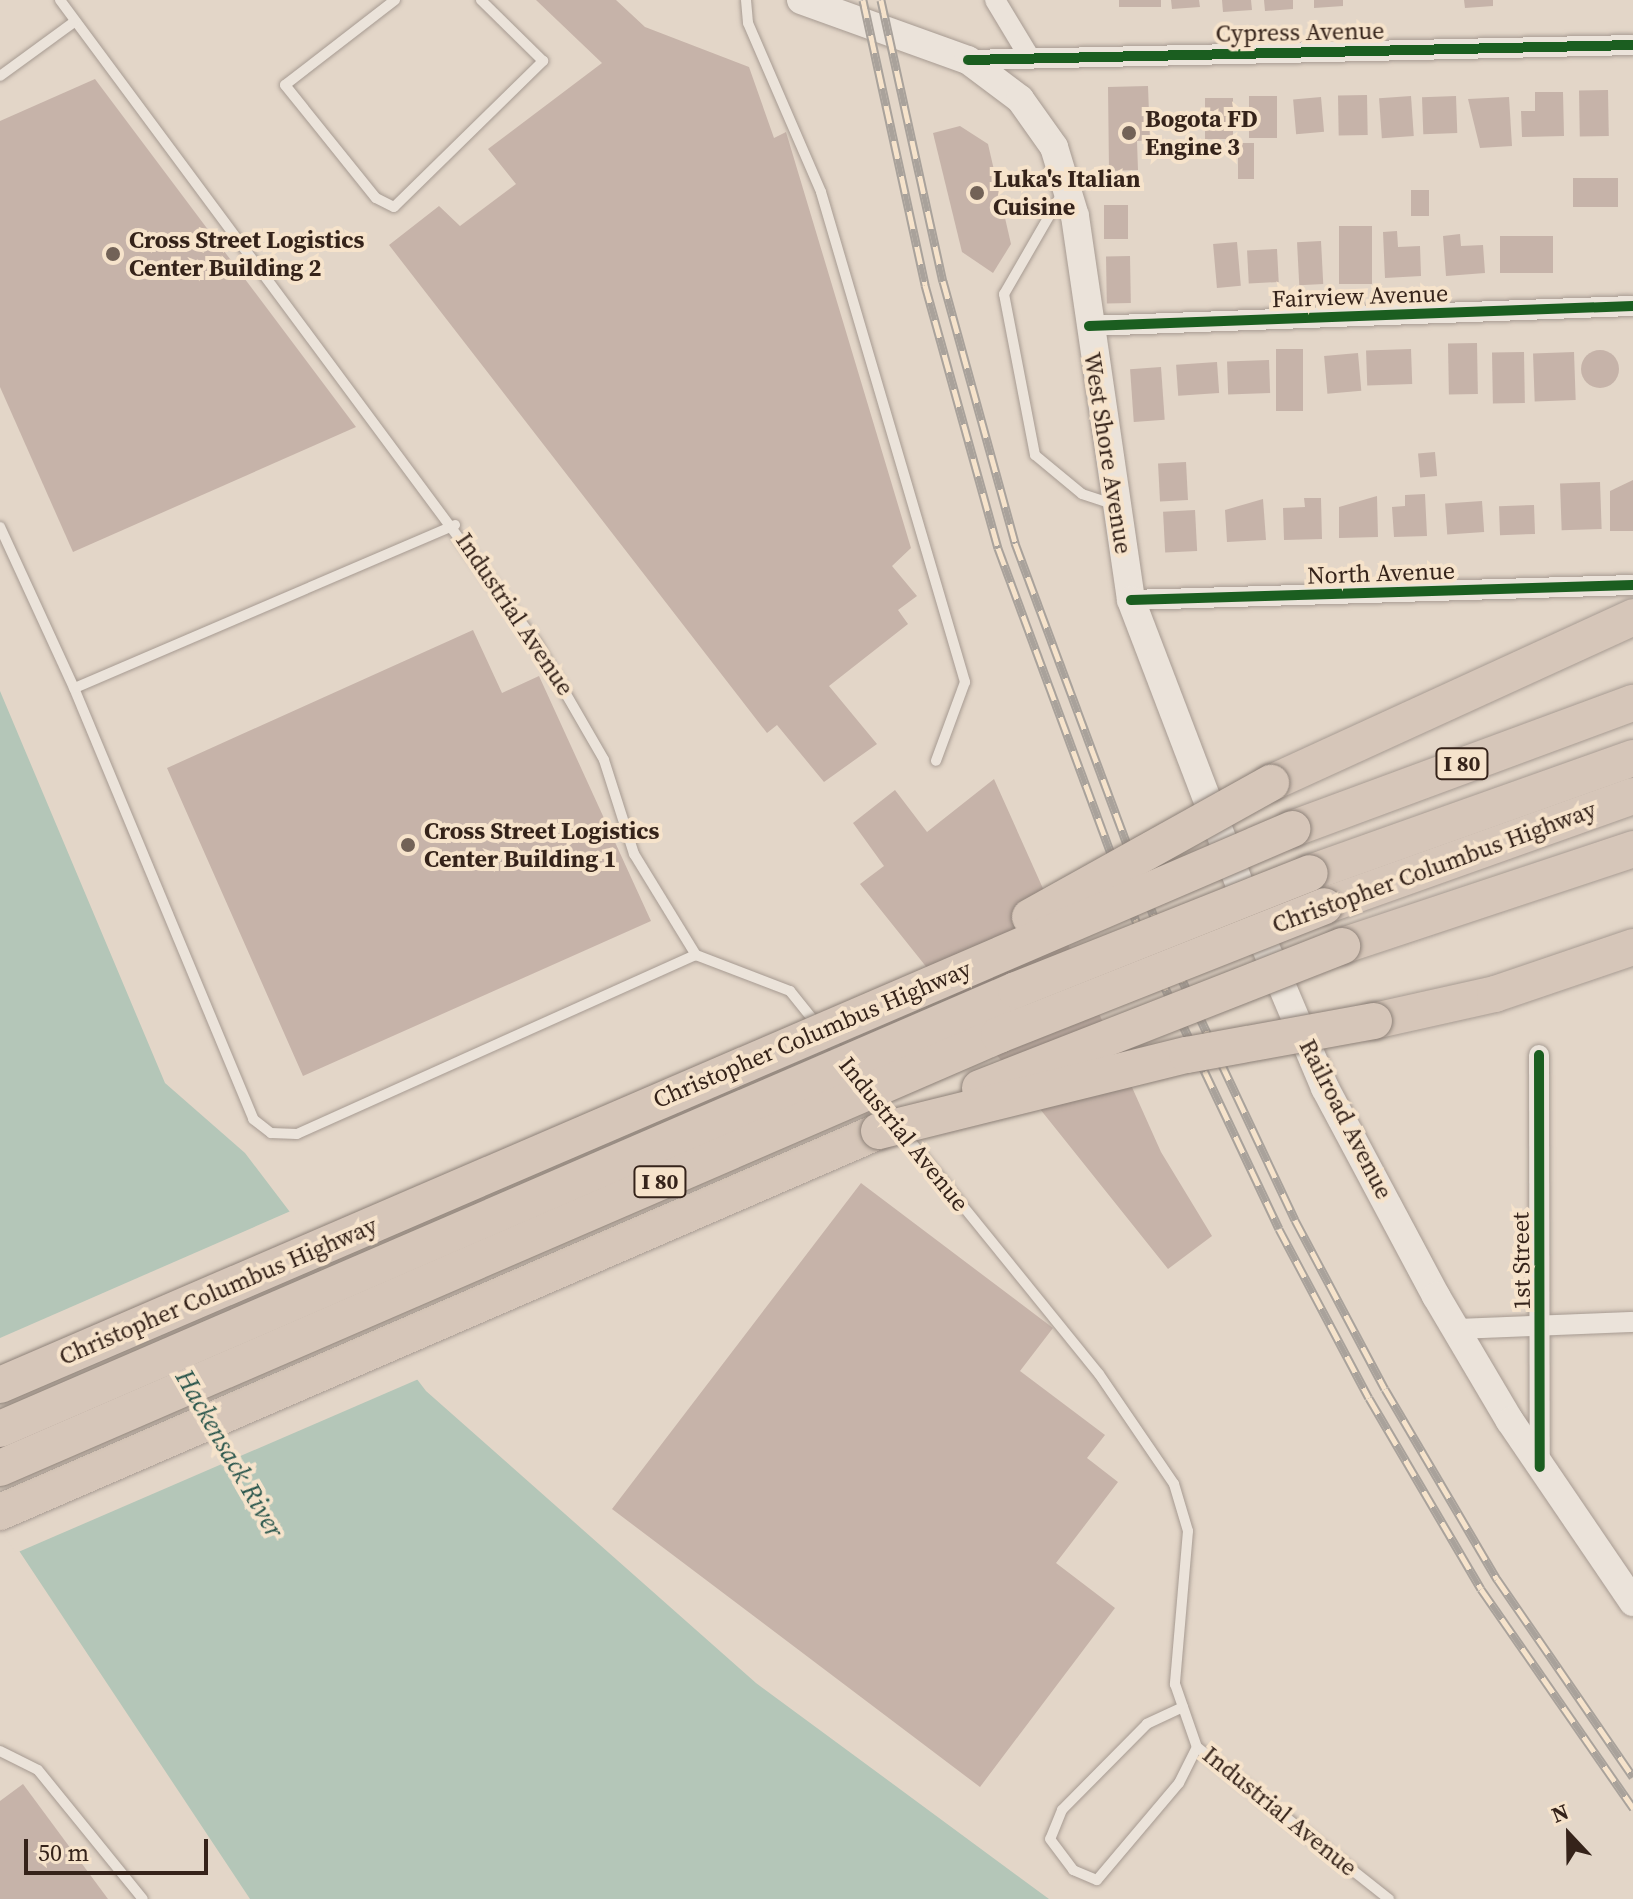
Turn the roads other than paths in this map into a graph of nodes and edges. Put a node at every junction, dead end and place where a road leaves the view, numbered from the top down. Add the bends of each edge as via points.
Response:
1 (60, 0) edge
2 (395, 0) edge
3 (481, 0) edge
4 (746, 0) edge
5 (801, 0) edge
6 (995, 0) edge
7 (74, 22) junction
8 (1633, 45) edge
9 (1030, 58) junction
10 (968, 60) junction
11 (0, 76) edge
12 (1068, 183) junction
13 (1633, 306) edge
14 (1089, 326) junction
15 (1116, 506) junction
16 (455, 525) junction
17 (0, 527) edge
18 (1633, 585) edge
19 (1131, 600) junction
20 (1633, 617) edge
21 (74, 688) junction
22 (1633, 703) edge
23 (1633, 758) edge
24 (936, 761) dead end
25 (1633, 796) edge
26 (1633, 849) edge
27 (1317, 889) junction
28 (1633, 947) edge
29 (696, 955) junction
30 (843, 1020) junction
31 (1539, 1055) dead end
32 (881, 1114) junction
33 (1633, 1322) edge
34 (1542, 1324) junction
35 (1455, 1329) junction
36 (0, 1385) edge
37 (0, 1429) edge
38 (1540, 1467) junction
39 (0, 1468) edge
40 (0, 1512) edge
41 (1633, 1602) edge
42 (1183, 1707) junction
43 (1197, 1747) junction
44 (0, 1751) edge
45 (143, 1899) edge
46 (1389, 1899) edge

1 - 7 lane, Industrial Avenue
2 - 3 lane via 285,85 376,198 394,207 543,61
4 - 24 lane via 748,23 821,192 962,668 965,682
5 - 10 main road, Cypress Avenue
6 - 9 street
7 - 11 lane
7 - 16 lane, Industrial Avenue
8 - 9 street, Cypress Avenue
9 - 10 street, Cypress Avenue
10 - 12 main road, West Shore Avenue via 1034,115
12 - 14 main road, West Shore Avenue
12 - 15 lane via 1004,294 1035,455 1082,494
13 - 14 street, Fairview Avenue
14 - 15 main road, West Shore Avenue
15 - 19 main road, West Shore Avenue
16 - 21 lane
16 - 29 lane, Industrial Avenue via 578,710 604,760 634,854
17 - 21 lane
18 - 19 street, North Avenue
19 - 35 main road, Railroad Avenue via 1325,1088
20 - 30 highway, bridge via 1271,783
21 - 29 lane via 253,1119 271,1133 297,1134
22 - 30 highway, Christopher Columbus Highway / I 80, bridge via 1292,829
23 - 27 highway, Christopher Columbus Highway / I 80
25 - 27 highway, Christopher Columbus Highway / I 80
26 - 32 highway, Christopher Columbus Highway / I 80, bridge via 1342,946
27 - 37 highway, Christopher Columbus Highway / I 80, bridge via 1031,984
27 - 39 highway, Christopher Columbus Highway / I 80, bridge via 999,1035
28 - 32 highway, bridge via 1481,998
29 - 32 lane, Industrial Avenue via 790,991
30 - 36 highway, Christopher Columbus Highway / I 80, bridge
31 - 34 street, 1st Street
32 - 40 highway, Christopher Columbus Highway / I 80
32 - 42 lane, Industrial Avenue via 1099,1374 1174,1484 1188,1531 1175,1684
33 - 34 street
34 - 35 street
34 - 38 street, 1st Street
35 - 38 main road, Railroad Avenue
38 - 41 main road, Railroad Avenue
42 - 43 lane, Industrial Avenue
42 - 43 lane via 1147,1724 1062,1810 1050,1839 1073,1870 1097,1880 1179,1783
43 - 46 lane, Industrial Avenue
44 - 45 lane via 38,1770

